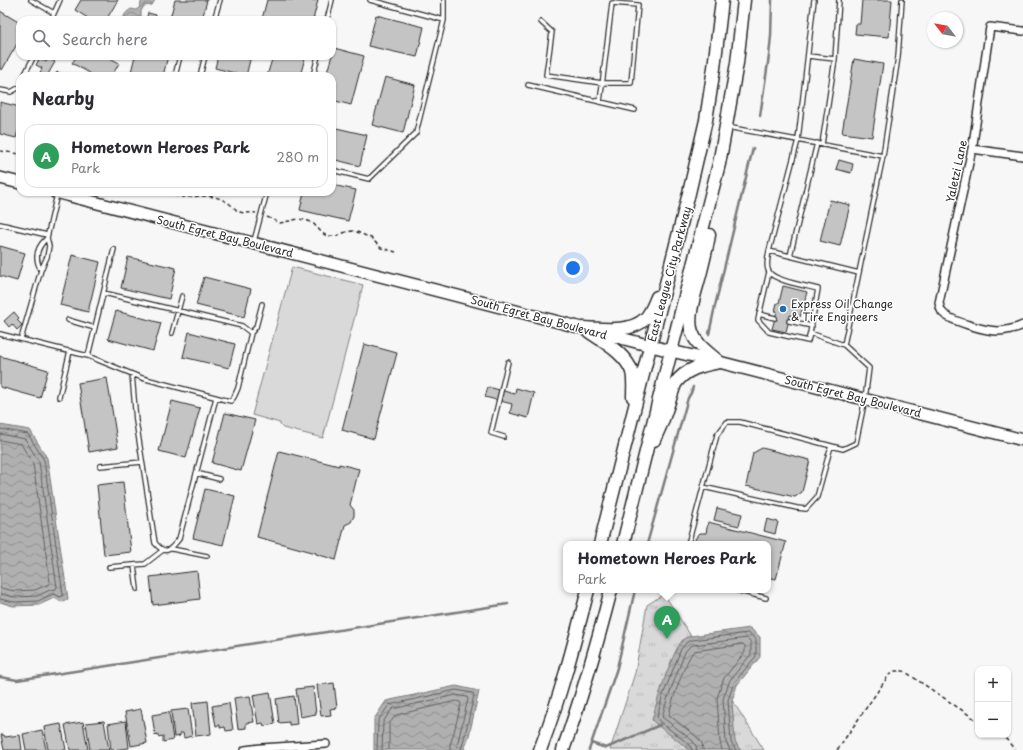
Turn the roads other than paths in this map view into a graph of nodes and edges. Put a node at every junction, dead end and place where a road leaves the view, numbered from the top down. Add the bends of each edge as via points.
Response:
1 (31, 0) edge
2 (60, 0) edge
3 (220, 0) edge
4 (332, 0) edge
5 (370, 0) edge
6 (444, 0) edge
7 (722, 0) edge
8 (744, 0) edge
9 (814, 0) edge
10 (839, 0) edge
11 (902, 0) edge
12 (54, 13) junction
13 (53, 16) edge
14 (215, 16) edge
15 (328, 16) edge
16 (444, 20) junction
17 (540, 22) dead end
18 (1023, 31) edge
19 (808, 56) junction
20 (835, 59) junction
21 (32, 60) edge
22 (179, 60) edge
23 (204, 60) edge
24 (317, 60) edge
25 (26, 72) edge
26 (176, 72) edge
27 (201, 72) edge
28 (313, 72) edge
29 (602, 83) junction
30 (528, 85) dead end
31 (16, 89) edge
32 (0, 90) edge
33 (600, 102) junction
34 (635, 110) dead end
35 (726, 126) junction
36 (798, 140) junction
37 (817, 143) junction
38 (822, 144) junction
39 (972, 150) junction
40 (883, 156) junction
41 (1023, 156) edge
42 (336, 171) edge
43 (0, 178) edge
44 (16, 182) edge
45 (56, 196) edge
46 (72, 196) edge
47 (266, 196) edge
48 (710, 201) junction
49 (0, 224) edge
50 (47, 236) junction
51 (253, 243) junction
52 (114, 249) dead end
53 (768, 251) junction
54 (790, 256) junction
55 (671, 266) junction
56 (41, 270) junction
57 (769, 272) junction
58 (859, 272) junction
59 (104, 292) junction
60 (182, 296) dead end
61 (262, 304) dead end
62 (178, 310) junction
63 (759, 314) junction
64 (775, 318) dead end
65 (68, 320) dead end
66 (789, 321) dead end
67 (1023, 325) edge
68 (812, 326) junction
69 (95, 328) junction
70 (584, 328) junction
71 (172, 333) dead end
72 (251, 333) junction
73 (810, 333) junction
74 (0, 334) edge
75 (21, 339) junction
76 (650, 345) junction
77 (844, 346) junction
78 (70, 351) junction
79 (670, 351) junction
80 (88, 356) junction
81 (508, 362) dead end
82 (719, 362) junction
83 (132, 374) junction
84 (59, 397) dead end
85 (216, 398) junction
86 (866, 399) junction
87 (634, 408) junction
88 (504, 437) dead end
89 (1023, 440) edge
90 (831, 446) junction
91 (142, 462) junction
92 (644, 462) junction
93 (100, 466) dead end
94 (196, 473) junction
95 (219, 479) dead end
96 (703, 487) junction
97 (601, 541) edge
98 (623, 541) edge
99 (689, 541) edge
100 (172, 549) junction
101 (163, 550) junction
102 (207, 556) dead end
103 (134, 565) junction
104 (109, 567) dead end
105 (137, 589) dead end
106 (587, 593) edge
107 (610, 593) edge
108 (747, 593) edge
109 (766, 598) dead end
110 (326, 744) dead end
111 (245, 750) edge
112 (540, 750) edge
113 (564, 750) edge

1 - 12 lane
2 - 12 lane
3 - 14 lane
4 - 15 lane
5 - 16 lane
6 - 16 lane
7 - 55 main road, East League City Parkway via 706,120
8 - 35 main road, East League City Parkway
9 - 19 lane
10 - 20 lane
11 - 40 lane via 898,57
12 - 13 lane
16 - 42 lane via 416,133 369,180
17 - 29 lane via 552,32 546,75
18 - 39 street, Yaletzi Lane via 990,27
19 - 20 lane
19 - 36 lane
20 - 38 lane
21 - 25 lane
22 - 26 lane
23 - 27 lane
24 - 28 lane
29 - 29 lane via 612,3 638,6 631,83
29 - 33 lane
30 - 33 lane
31 - 32 lane via 11,92
33 - 34 lane
35 - 36 lane
35 - 48 main road, East League City Parkway
36 - 37 lane
36 - 53 lane
37 - 38 lane
37 - 54 lane
38 - 40 lane
39 - 41 street
39 - 67 street, Yaletzi Lane via 939,303 940,310 946,316 980,328 998,331
40 - 58 lane
43 - 44 main road
45 - 50 lane
46 - 51 main road, South Egret Bay Boulevard
47 - 51 lane
48 - 79 main road, East League City Parkway
48 - 82 main road via 711,225 690,318 691,331 696,342
49 - 50 lane
50 - 56 lane via 49,246
50 - 56 lane via 37,254 37,263
51 - 70 main road, South Egret Bay Boulevard
52 - 59 lane
53 - 54 lane
53 - 57 lane
54 - 58 lane
55 - 70 main road via 645,319 620,329
55 - 76 main road, East League City Parkway
56 - 75 lane
57 - 63 lane
57 - 68 lane via 776,278 818,289
58 - 77 lane
59 - 62 lane
59 - 69 lane
60 - 62 lane
61 - 72 lane via 256,327
62 - 71 lane
62 - 72 lane via 242,326
63 - 64 lane
63 - 73 lane via 758,320 769,332 808,341
65 - 69 lane
66 - 68 lane
68 - 73 lane
69 - 80 lane
70 - 76 main road, South Egret Bay Boulevard
70 - 87 main road via 623,356 629,365 632,373
72 - 85 lane via 234,397 231,401
73 - 77 lane
74 - 75 lane
75 - 78 lane
76 - 79 main road, South Egret Bay Boulevard
76 - 87 main road, East League City Parkway
77 - 86 lane via 869,368
78 - 80 lane
78 - 84 lane
79 - 82 main road, South Egret Bay Boulevard
79 - 92 main road, East League City Parkway
80 - 83 lane
81 - 88 lane via 491,433
82 - 86 main road, South Egret Bay Boulevard
82 - 92 main road via 705,364 678,379
83 - 85 lane
83 - 91 lane
85 - 94 lane
86 - 89 main road, South Egret Bay Boulevard
86 - 90 lane via 856,443 843,449
87 - 97 main road, East League City Parkway
90 - 96 lane via 817,496 806,509
90 - 96 lane via 740,422 727,422 717,435
91 - 93 lane
91 - 101 lane via 155,543
92 - 98 main road, East League City Parkway
94 - 95 lane
94 - 100 lane via 179,539
96 - 99 lane
100 - 101 lane
100 - 102 lane
101 - 103 lane via 145,564
103 - 104 lane
103 - 105 lane
106 - 112 main road via 563,683
107 - 113 main road
108 - 109 lane
110 - 111 street

